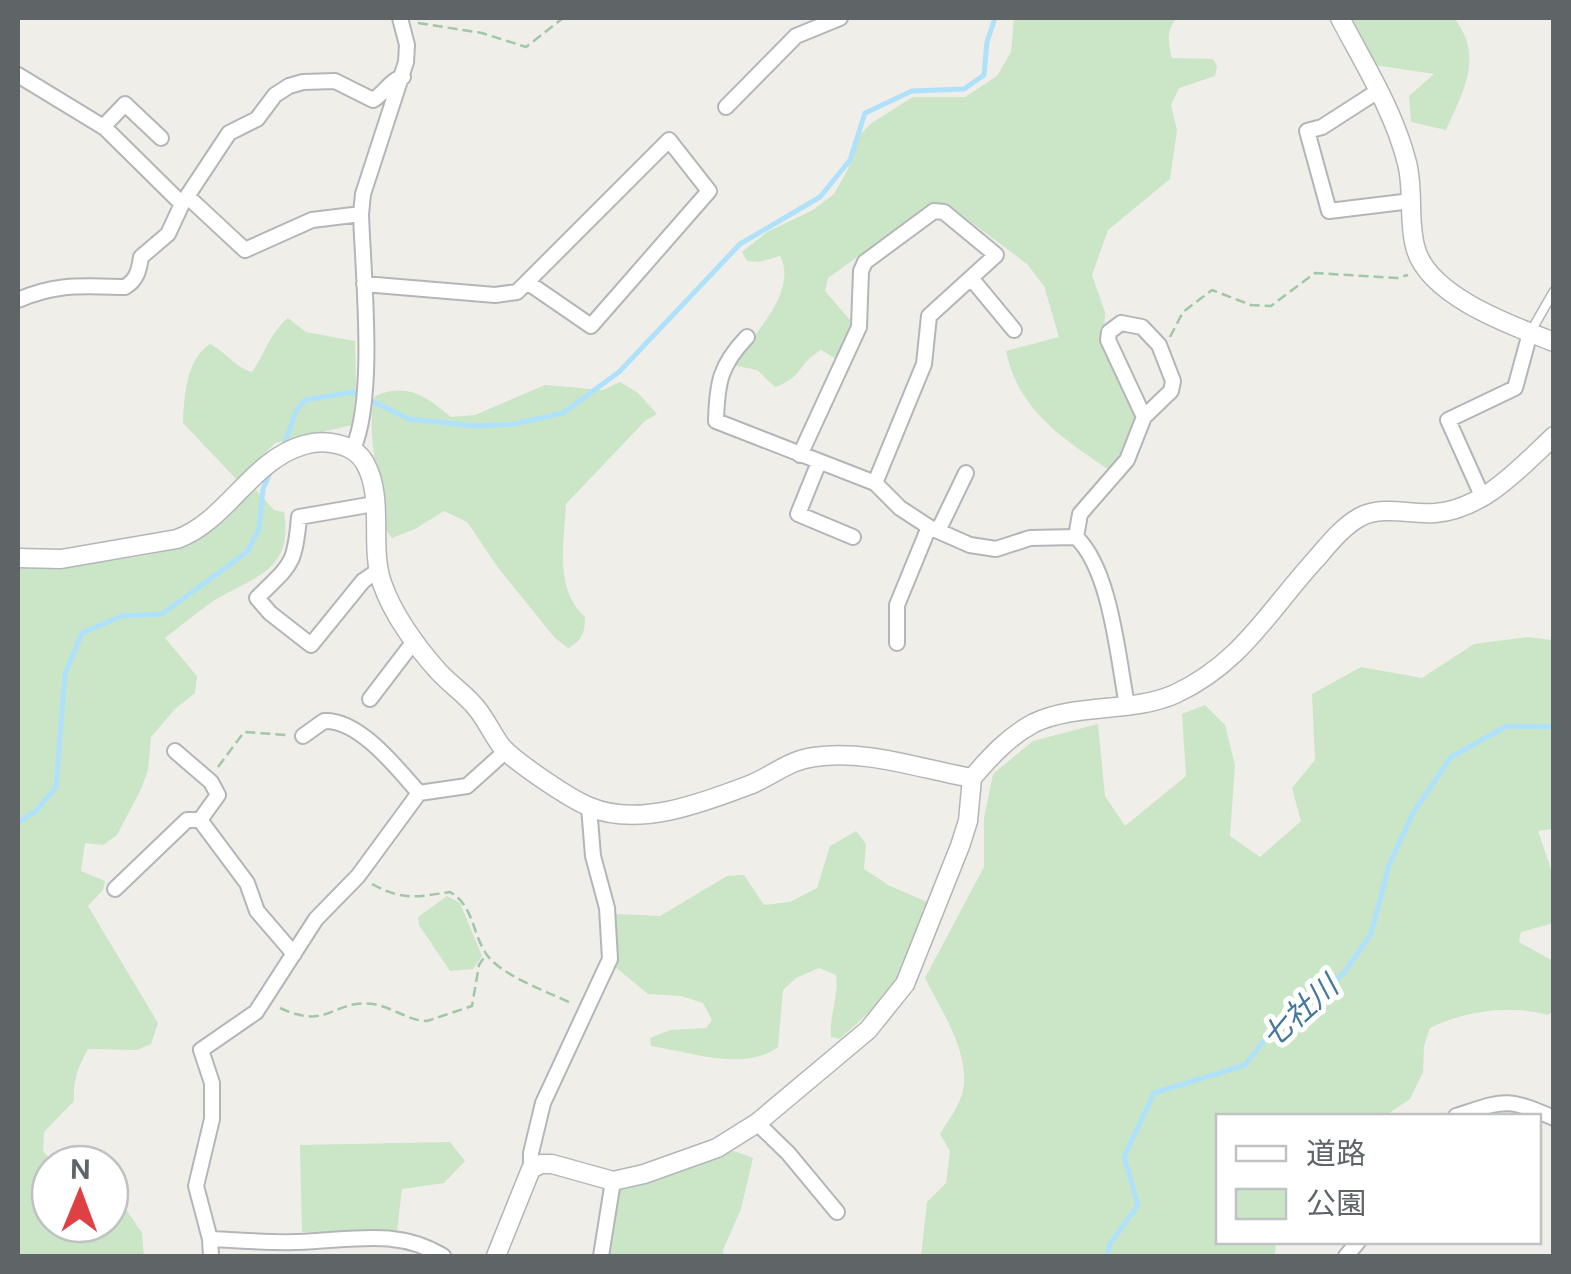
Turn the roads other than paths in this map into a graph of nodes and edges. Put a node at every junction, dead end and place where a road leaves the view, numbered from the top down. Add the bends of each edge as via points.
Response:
1 (840, 18) edge
2 (1340, 18) edge
3 (400, 19) edge
4 (18, 75) edge
5 (403, 76) junction
6 (1378, 92) junction
7 (726, 107) dead end
8 (104, 128) junction
9 (161, 138) dead end
10 (185, 201) junction
11 (1411, 201) junction
12 (361, 214) junction
13 (971, 278) junction
14 (527, 282) junction
15 (364, 284) junction
16 (1554, 292) edge
17 (18, 300) edge
18 (1014, 330) dead end
19 (1530, 333) junction
20 (747, 337) dead end
21 (1554, 342) edge
22 (1144, 417) junction
23 (1554, 436) edge
24 (353, 450) junction
25 (800, 455) junction
26 (819, 462) junction
27 (966, 473) dead end
28 (875, 483) junction
29 (1483, 498) junction
30 (374, 504) junction
31 (933, 528) junction
32 (853, 537) dead end
33 (1076, 537) junction
34 (18, 558) edge
35 (378, 570) junction
36 (415, 640) junction
37 (897, 643) dead end
38 (370, 700) dead end
39 (1127, 706) junction
40 (303, 736) road end
41 (175, 751) dead end
42 (506, 751) junction
43 (972, 778) junction
44 (419, 792) junction
45 (590, 807) junction
46 (200, 820) junction
47 (116, 889) dead end
48 (294, 954) junction
49 (1462, 1114) edge
50 (1554, 1118) edge
51 (757, 1123) junction
52 (531, 1169) junction
53 (612, 1181) junction
54 (837, 1212) dead end
55 (210, 1238) junction
56 (211, 1256) edge
57 (443, 1256) edge
58 (496, 1256) edge
59 (601, 1256) edge

1 - 7 street via 796,36
2 - 6 street
3 - 5 street via 407,45
4 - 8 street
5 - 10 street via 373,100 334,81 289,86 257,119 228,133
5 - 12 street
6 - 11 street via 1402,145
6 - 11 street via 1307,131 1329,212
8 - 9 street via 125,104
8 - 10 street
10 - 12 street via 246,250 312,220
10 - 17 street via 168,234 141,257 132,283 64,285
11 - 19 street via 1419,262 1442,289
12 - 15 street
13 - 18 street
13 - 25 street via 996,255 944,212 934,211 865,262 859,327
13 - 28 street via 929,316 924,364
14 - 14 street via 669,140 709,191 591,326
14 - 15 street via 516,292 494,295
15 - 24 street via 362,429
16 - 19 lane
19 - 21 street
19 - 29 street via 1515,388 1448,420
20 - 25 street via 727,358 716,422
22 - 22 street via 1174,381 1159,345 1142,327 1121,323 1110,332 1110,349
22 - 33 street via 1127,460 1080,514
23 - 29 street
24 - 30 street via 365,464
24 - 34 street via 301,445 262,470 192,534 61,559
25 - 26 street
26 - 28 street
26 - 32 street via 798,514
27 - 31 street
28 - 31 street
29 - 39 street via 1438,513 1363,515 1310,565 1234,657 1171,696
30 - 35 street
30 - 35 street via 299,517 296,553 257,598 312,645
31 - 33 street via 996,549 1030,538
31 - 37 street via 897,605
33 - 39 street via 1090,553 1106,598
35 - 36 street
36 - 38 street
36 - 42 street via 477,707
39 - 43 street via 1038,721
40 - 44 street via 324,721 342,723 381,750
41 - 46 street via 218,795
42 - 44 street via 467,786
42 - 45 street
43 - 45 street via 832,755 799,760 686,806 635,814
43 - 51 street via 960,846 906,984 868,1030
44 - 48 street
45 - 52 street via 610,960 543,1103
46 - 47 street via 188,820
46 - 48 street
48 - 55 street via 256,1012 201,1050 212,1083 212,1119 196,1186
49 - 50 street via 1515,1102
51 - 53 street via 717,1148
51 - 54 street
52 - 53 street via 552,1164
52 - 58 street
53 - 59 street
55 - 56 street
55 - 57 street via 297,1242 370,1235 413,1242

